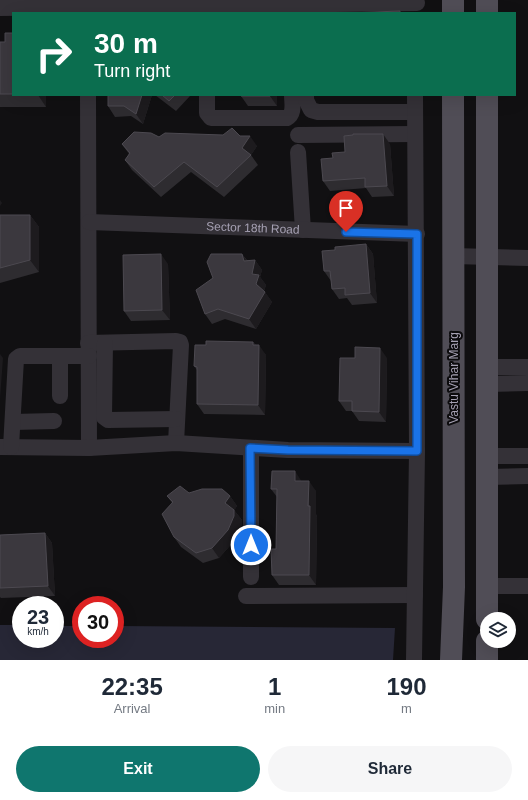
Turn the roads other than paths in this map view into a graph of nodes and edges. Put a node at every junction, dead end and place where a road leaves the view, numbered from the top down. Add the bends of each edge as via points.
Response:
1 (453, 0) edge
2 (487, 0) edge
3 (250, 3) edge
4 (417, 5) edge
5 (88, 7) edge
6 (0, 8) edge
7 (207, 9) edge
8 (299, 9) edge
9 (453, 12) edge
10 (487, 12) edge
11 (88, 96) edge
12 (207, 96) edge
13 (292, 96) edge
14 (306, 96) edge
15 (415, 96) edge
16 (453, 96) edge
17 (487, 96) edge
18 (415, 112) junction
19 (415, 134) junction
20 (298, 135) dead end
21 (298, 152) dead end
22 (88, 222) junction
23 (303, 230) junction
24 (417, 234) junction
25 (454, 256) junction
26 (487, 258) junction
27 (528, 258) edge
28 (105, 343) junction
29 (89, 350) junction
30 (60, 356) junction
31 (528, 367) edge
32 (487, 375) junction
33 (528, 383) edge
34 (60, 396) dead end
35 (176, 419) junction
36 (54, 421) dead end
37 (13, 422) junction
38 (176, 443) junction
39 (6, 447) edge
40 (89, 448) junction
41 (250, 448) junction
42 (417, 451) junction
43 (528, 456) edge
44 (487, 467) junction
45 (528, 476) edge
46 (251, 577) dead end
47 (487, 586) junction
48 (528, 586) edge
49 (415, 595) junction
50 (246, 596) dead end
51 (487, 612) edge
52 (487, 648) edge
53 (414, 660) edge
54 (451, 660) edge
55 (487, 660) edge

1 - 9 main road
2 - 10 main road
3 - 7 street
3 - 8 street
4 - 8 street
5 - 6 street
5 - 7 street
11 - 22 street
12 - 13 street via 207,113 210,118 287,118 292,113
14 - 18 street via 311,110 318,112
15 - 18 street
16 - 25 main road, Vastu Vihar Marg
17 - 26 main road
18 - 19 street
19 - 20 street
19 - 24 street
21 - 23 street
22 - 23 street, Sector 18th Road
22 - 29 street
23 - 24 street, Sector 18th Road
24 - 42 street
25 - 26 street
25 - 54 main road, Vastu Vihar Marg via 454,587
26 - 27 street
26 - 32 main road
28 - 29 street
28 - 35 street via 104,417 108,420
28 - 35 street via 180,342
29 - 30 street
29 - 40 street
30 - 34 street
30 - 37 street via 20,356 16,359
31 - 32 street
32 - 33 street
32 - 44 main road
35 - 38 street
36 - 37 street
37 - 39 street
38 - 40 street
38 - 41 street
39 - 40 street
41 - 42 street
41 - 46 street
42 - 49 street
43 - 44 street
44 - 45 street
44 - 47 main road
47 - 48 street
47 - 51 main road
49 - 50 street
49 - 53 street
52 - 55 main road

